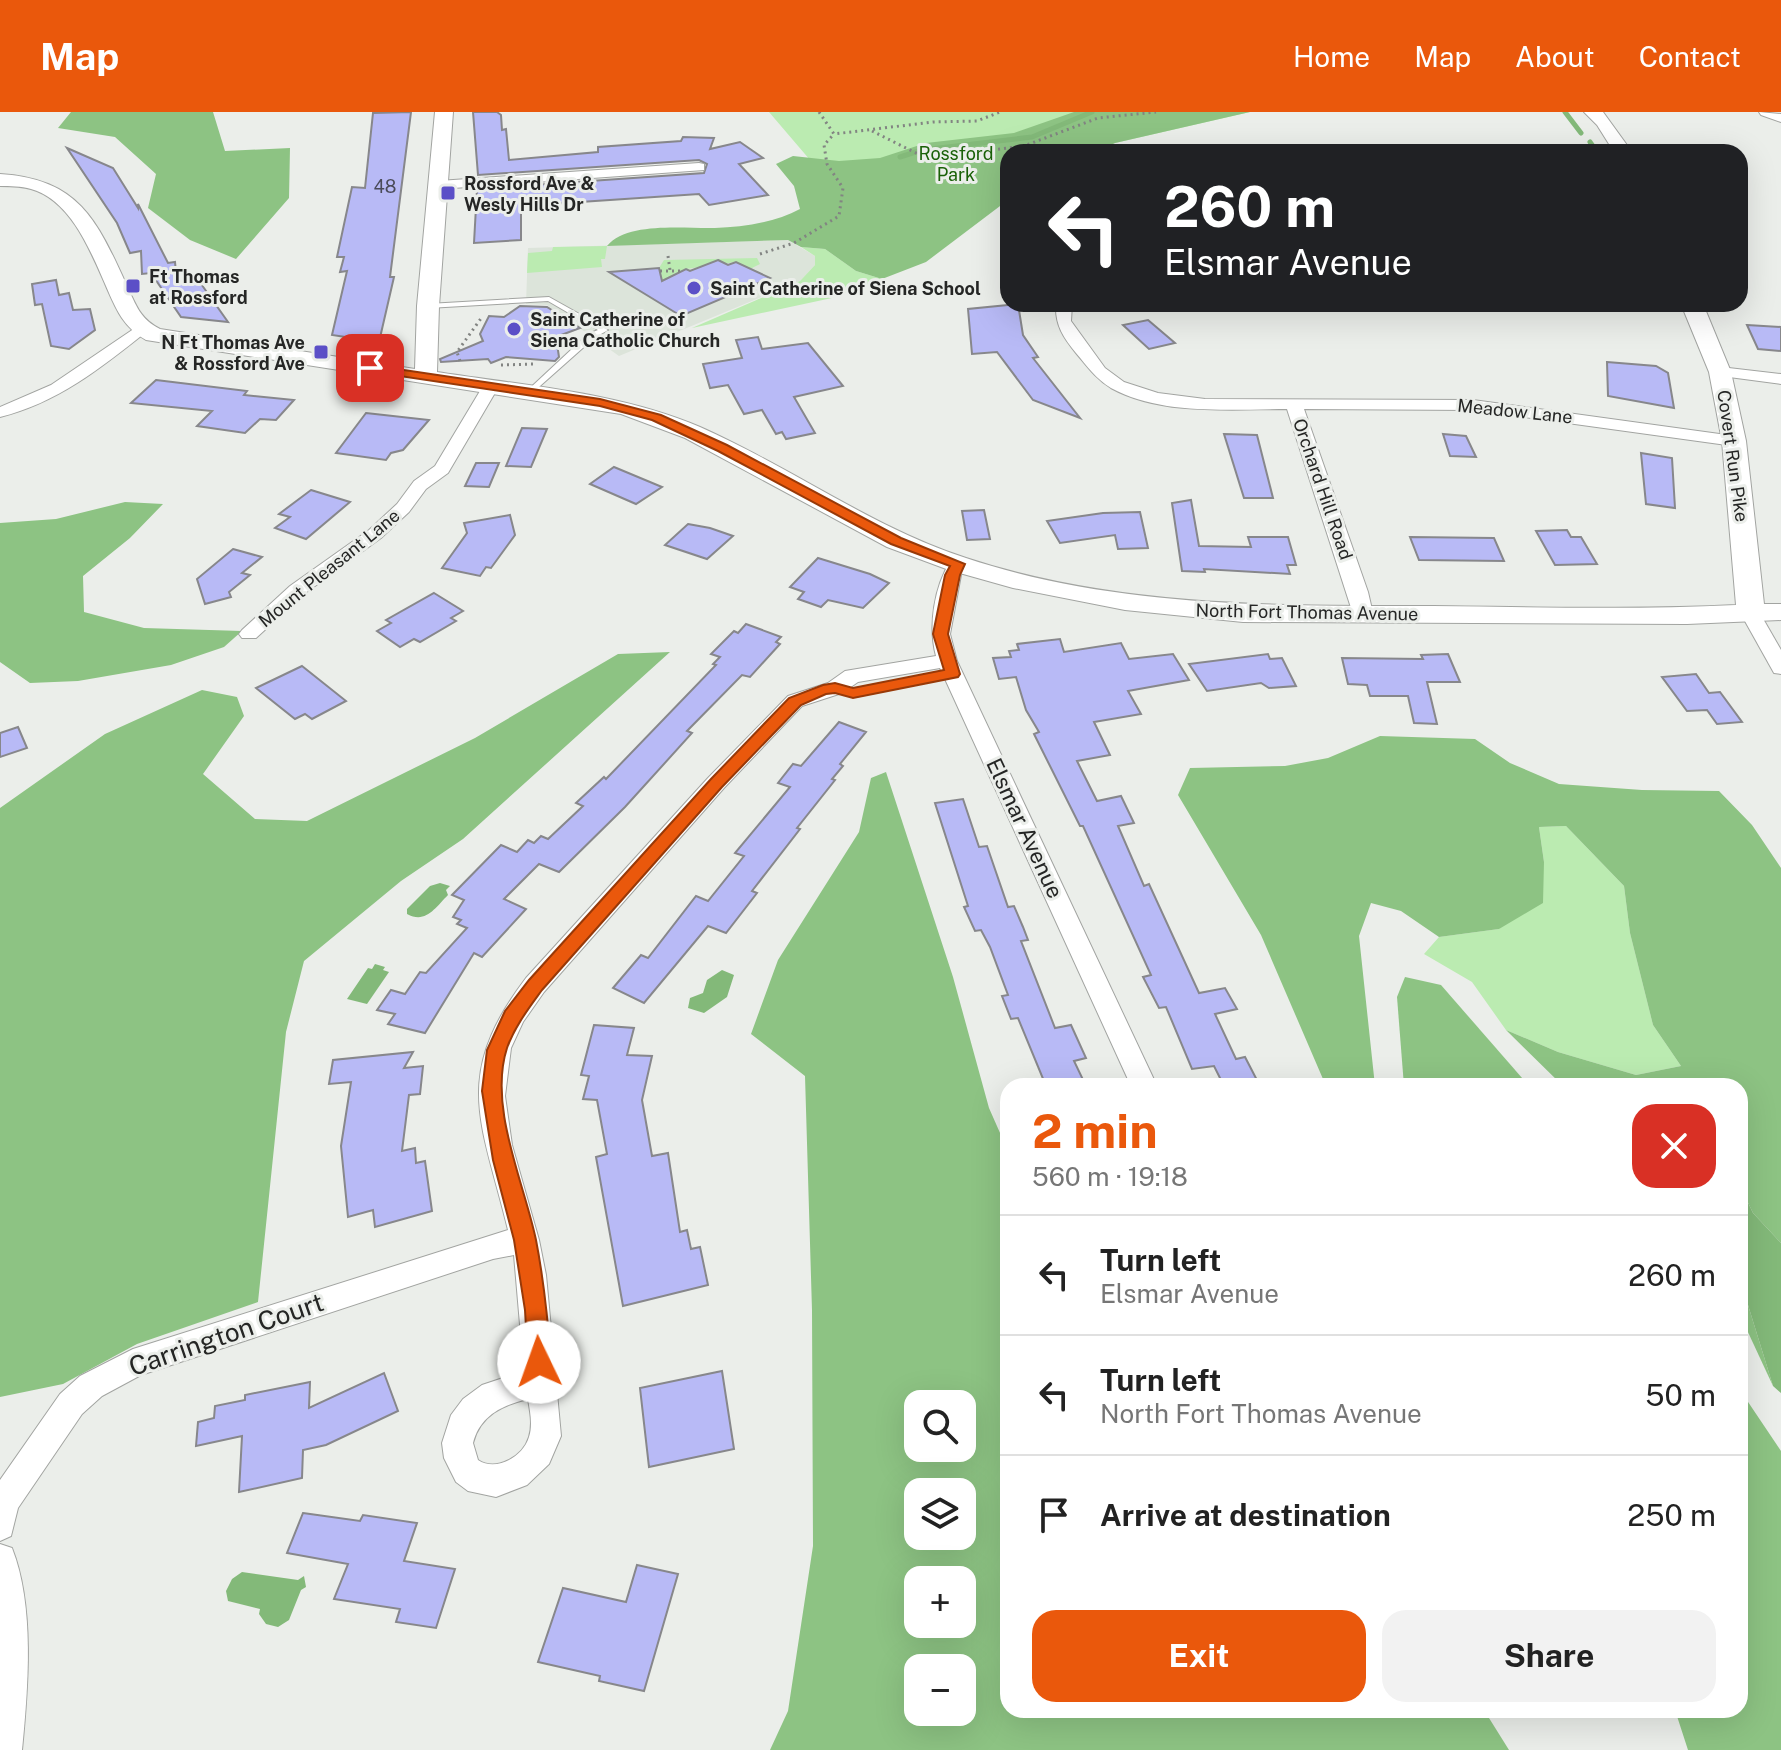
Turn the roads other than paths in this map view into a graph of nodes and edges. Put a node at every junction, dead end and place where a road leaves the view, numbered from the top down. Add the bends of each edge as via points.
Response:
1 (444, 112) edge
2 (1593, 112) edge
3 (1765, 112) edge
4 (1781, 118) edge
5 (1618, 144) edge
6 (699, 167) dead end
7 (0, 180) edge
8 (439, 185) junction
9 (428, 306) junction
10 (1064, 312) edge
11 (1695, 312) edge
12 (141, 329) junction
13 (1720, 372) junction
14 (426, 376) junction
15 (492, 376) junction
16 (1781, 379) edge
17 (531, 392) junction
18 (1294, 404) junction
19 (0, 412) edge
20 (1734, 441) junction
21 (958, 564) junction
22 (1781, 612) edge
23 (1363, 614) junction
24 (1751, 614) junction
25 (249, 634) dead end
26 (950, 667) junction
27 (1781, 668) edge
28 (1140, 1078) edge
29 (525, 1240) junction
30 (540, 1381) dead end
31 (0, 1525) edge
32 (0, 1560) edge
33 (4, 1750) edge

1 - 8 street
2 - 5 street
3 - 4 street
6 - 8 street
7 - 12 street via 51,190 82,221
8 - 9 street
9 - 14 street
9 - 17 lane via 549,299 604,330
10 - 18 street, Orchard Hill Road via 1063,321 1082,351 1104,376 1125,388 1186,403
11 - 13 street, Covert Run Pike
12 - 14 street, North Fort Thomas Avenue via 179,340
12 - 19 street via 68,384
13 - 16 street
13 - 20 street, Covert Run Pike
14 - 15 street, North Fort Thomas Avenue
15 - 17 street, North Fort Thomas Avenue
15 - 25 street, Mount Pleasant Lane via 442,469 375,534 297,590
17 - 21 street, North Fort Thomas Avenue via 657,417 896,541
18 - 20 street, Meadow Lane via 1493,407
18 - 23 street, Orchard Hill Road
20 - 24 street, Covert Run Pike
21 - 23 street, North Fort Thomas Avenue via 1062,590 1174,608
21 - 26 street, Elsmar Avenue via 940,634
22 - 24 street, North Fort Thomas Avenue
23 - 24 street, North Fort Thomas Avenue
24 - 27 street
26 - 28 street, Elsmar Avenue
26 - 29 street via 853,693 835,688 795,701 535,985 497,1050 492,1091 503,1160
29 - 30 street
29 - 31 street, Carrington Court via 133,1363 71,1404 3,1503
32 - 33 street via 7,1591

